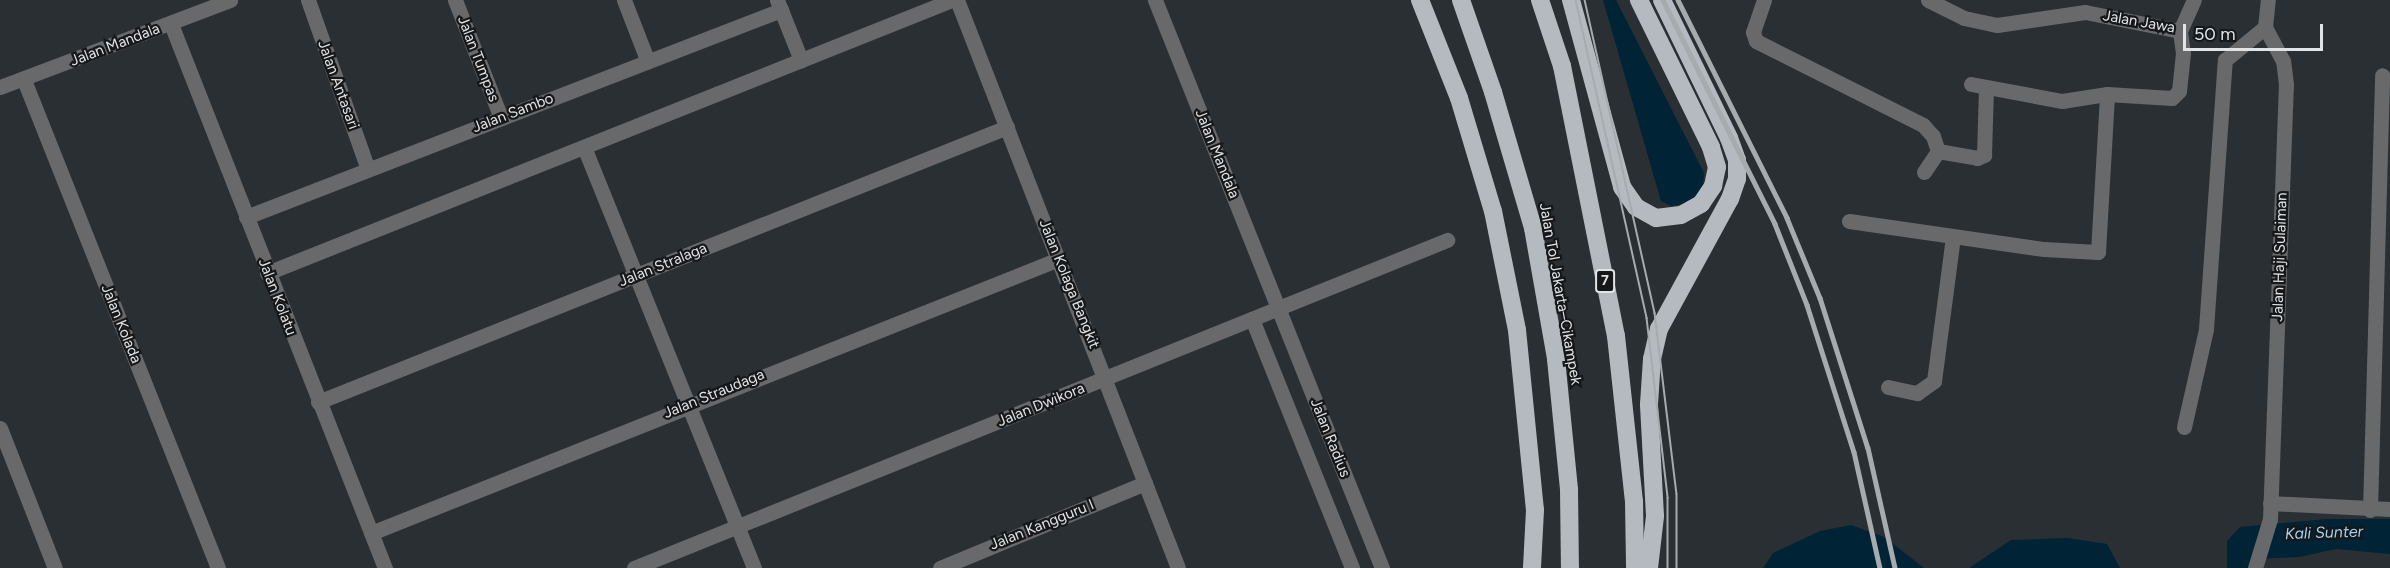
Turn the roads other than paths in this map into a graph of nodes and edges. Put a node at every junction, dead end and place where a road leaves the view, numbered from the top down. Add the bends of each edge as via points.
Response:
1 (230, 0) edge
2 (308, 0) edge
3 (455, 0) edge
4 (624, 0) edge
5 (955, 0) edge
6 (1155, 0) edge
7 (1420, 0) edge
8 (1461, 0) edge
9 (1540, 0) edge
10 (1571, 0) edge
11 (1639, 0) edge
12 (1662, 0) edge
13 (1764, 0) edge
14 (1928, 0) edge
15 (2194, 0) edge
16 (2268, 0) edge
17 (779, 5) edge
18 (171, 24) junction
19 (2265, 27) junction
20 (2180, 31) junction
21 (801, 60) junction
22 (648, 62) junction
23 (2382, 75) dead end
24 (24, 80) junction
25 (0, 87) edge
26 (2107, 94) junction
27 (501, 118) junction
28 (1007, 127) junction
29 (584, 147) junction
30 (1938, 151) junction
31 (368, 169) junction
32 (1924, 172) dead end
33 (246, 217) junction
34 (1849, 220) dead end
35 (1953, 236) junction
36 (1447, 240) dead end
37 (1059, 259) junction
38 (267, 273) junction
39 (636, 275) junction
40 (2383, 276) edge
41 (1280, 308) junction
42 (1252, 319) junction
43 (1106, 378) junction
44 (1888, 387) dead end
45 (318, 402) junction
46 (688, 404) junction
47 (0, 428) edge
48 (2184, 428) dead end
49 (1330, 443) junction
50 (1306, 452) junction
51 (1145, 483) junction
52 (2270, 503) junction
53 (2390, 509) edge
54 (2370, 510) junction
55 (738, 528) junction
56 (370, 533) junction
57 (2257, 563) edge
58 (55, 568) edge
59 (218, 568) edge
60 (385, 568) edge
61 (634, 568) edge
62 (754, 568) edge
63 (940, 568) edge
64 (1178, 568) edge
65 (1352, 568) edge
66 (1382, 568) edge
67 (1532, 568) edge
68 (1570, 568) edge
69 (1635, 568) edge
70 (1649, 568) edge

1 - 18 street, Jalan Mandala
2 - 31 street, Jalan Antasari
3 - 27 street, Jalan Tumpas
4 - 22 street
5 - 21 street
5 - 28 street, Jalan Kolaga Bangkit
6 - 41 street, Jalan Mandala
7 - 67 highway via 1459,98 1489,199 1517,330 1535,510
8 - 68 highway, Jalan Tol Jakarta–Cikampek via 1533,228 1556,358 1569,490
9 - 69 highway, 7 via 1562,66 1616,336 1634,501
10 - 11 highway via 1622,187 1636,207 1656,218 1681,215 1701,204 1713,186 1717,167 1711,147
12 - 70 highway via 1730,138 1737,160 1737,179 1730,199 1659,329 1652,359 1649,404 1655,516
13 - 30 street via 1753,32 1756,41 1923,125 1933,136
14 - 20 street, Jalan Jawa via 1964,18 1997,25 2085,12
15 - 20 street, Jalan Jawa
16 - 19 street
17 - 21 street
17 - 22 street, Jalan Sambo
18 - 24 street, Jalan Mandala
18 - 33 street, Jalan Kolatu
19 - 48 street via 2225,60 2206,329
19 - 52 street, Jalan Haji Sulaiman via 2283,61 2286,84
20 - 26 street via 2183,53 2175,97
21 - 29 street
22 - 27 street, Jalan Sambo
23 - 40 street
24 - 25 street, Jalan Mandala
24 - 59 street, Jalan Kolada
26 - 30 street via 2062,101 1978,86 1984,156
26 - 35 street via 2100,250 2044,249
27 - 31 street, Jalan Sambo
28 - 37 street, Jalan Kolaga Bangkit
28 - 39 street, Jalan Stralaga
29 - 38 street
29 - 39 street
30 - 32 street
31 - 33 street, Jalan Sambo
33 - 38 street, Jalan Kolatu
34 - 35 street
35 - 44 street via 1934,381 1917,393
36 - 41 street, Jalan Dwikora
37 - 43 street, Jalan Kolaga Bangkit
37 - 46 street, Jalan Straudaga
38 - 45 street, Jalan Kolatu
39 - 45 street, Jalan Stralaga
39 - 46 street
40 - 54 street
41 - 42 street, Jalan Dwikora
41 - 49 street, Jalan Radius
42 - 43 street, Jalan Dwikora
42 - 50 street, Jalan Radius
43 - 51 street, Jalan Kolaga Bangkit
43 - 55 street, Jalan Dwikora
45 - 56 street, Jalan Kolatu
46 - 55 street
46 - 56 street, Jalan Straudaga
47 - 58 street
49 - 50 street
49 - 66 street, Jalan Radius
50 - 65 street, Jalan Radius
51 - 63 street, Jalan Kangguru I
51 - 64 street, Jalan Kolaga Bangkit
52 - 54 street
52 - 57 street, Jalan Haji Sulaiman via 2270,519
53 - 54 street
55 - 61 street, Jalan Dwikora
55 - 62 street
56 - 60 street, Jalan Kolatu

